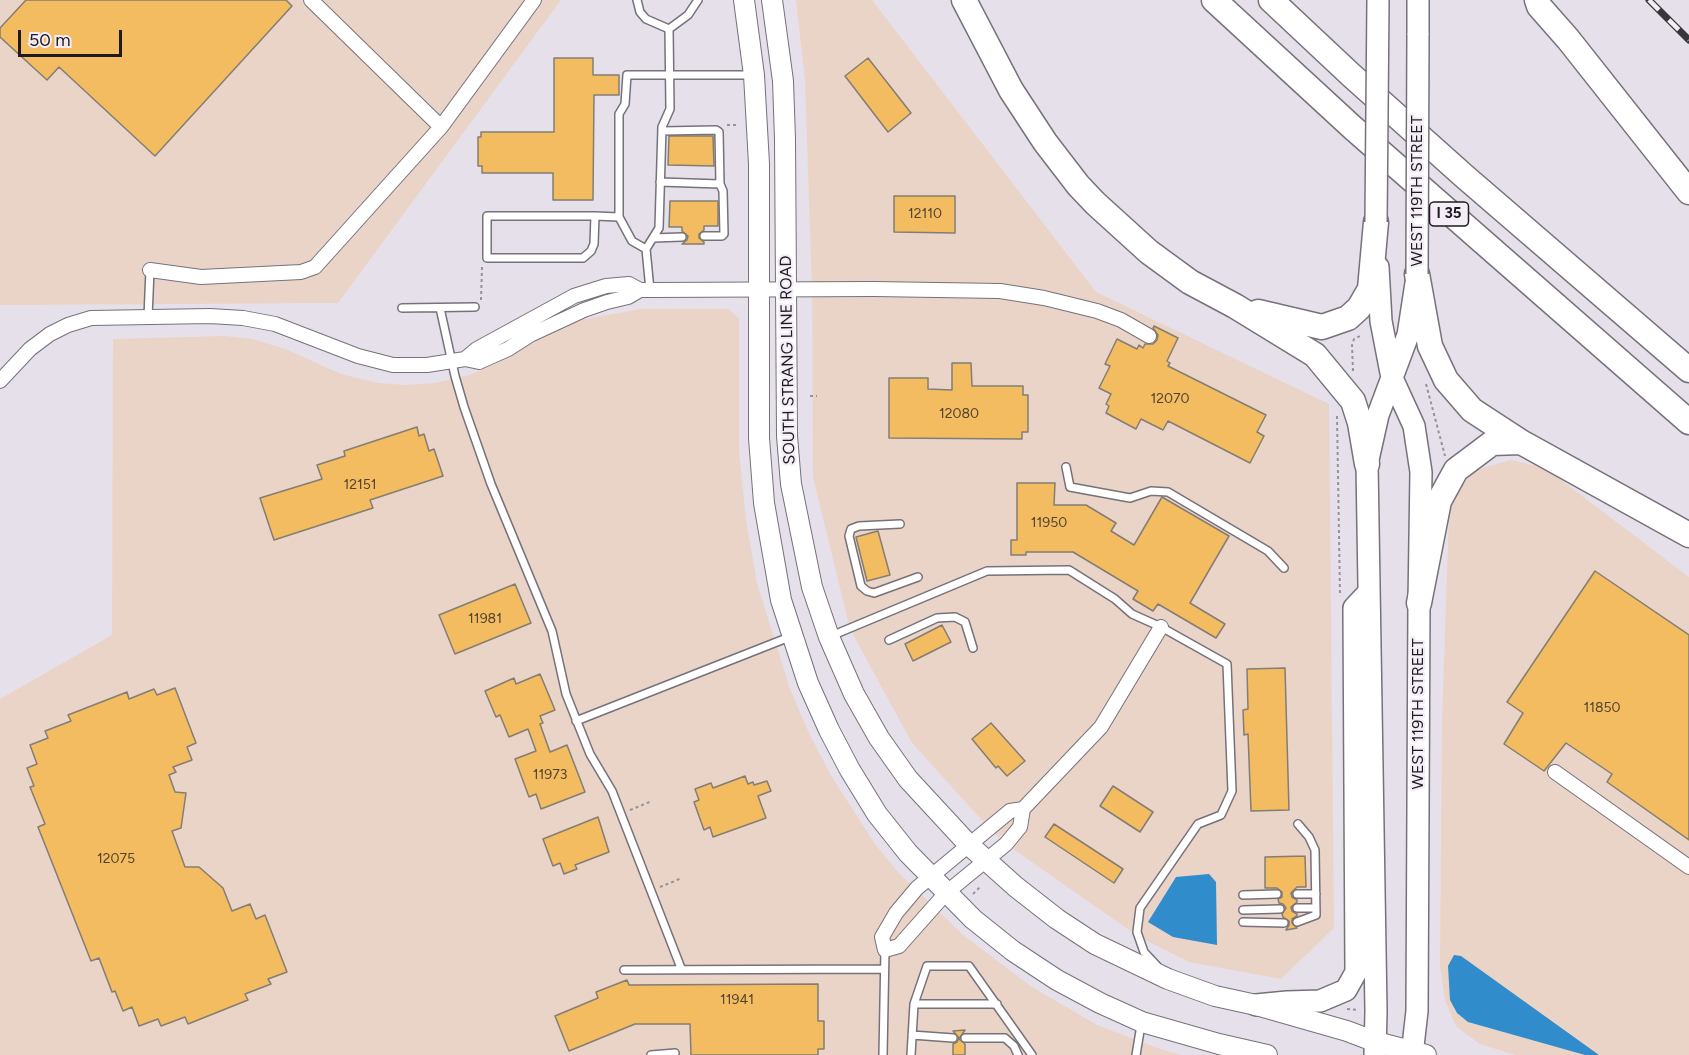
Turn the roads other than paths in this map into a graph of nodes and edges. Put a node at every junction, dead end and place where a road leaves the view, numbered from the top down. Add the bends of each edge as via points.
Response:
1 (311, 0) edge
2 (534, 0) edge
3 (637, 0) edge
4 (698, 0) edge
5 (744, 0) edge
6 (772, 0) edge
7 (964, 0) edge
8 (1214, 0) edge
9 (1271, 0) edge
10 (1378, 0) edge
11 (1418, 0) edge
12 (1534, 2) edge
13 (669, 29) junction
14 (670, 75) junction
15 (754, 75) junction
16 (441, 127) junction
17 (662, 131) junction
18 (660, 182) junction
19 (720, 184) junction
20 (1689, 192) edge
21 (596, 216) junction
22 (619, 217) junction
23 (1376, 222) junction
24 (682, 237) dead end
25 (704, 237) dead end
26 (653, 238) junction
27 (646, 249) junction
28 (150, 270) joint
29 (1417, 274) junction
30 (758, 289) junction
31 (786, 289) junction
32 (645, 290) junction
33 (1235, 306) junction
34 (475, 307) dead end
35 (402, 308) dead end
36 (440, 308) junction
37 (148, 317) junction
38 (1149, 336) dead end
39 (458, 360) junction
40 (1689, 370) edge
41 (1392, 378) junction
42 (0, 381) edge
43 (1689, 422) edge
44 (1521, 442) junction
45 (1367, 465) junction
46 (1066, 467) dead end
47 (900, 524) dead end
48 (1689, 535) edge
49 (1284, 568) dead end
50 (918, 577) dead end
51 (1369, 592) junction
52 (1419, 603) junction
53 (1161, 627) junction
54 (792, 636) junction
55 (829, 637) junction
56 (889, 640) dead end
57 (973, 648) dead end
58 (576, 720) junction
59 (1555, 772) dead end
60 (1023, 809) junction
61 (1298, 824) dead end
62 (969, 845) junction
63 (986, 860) junction
64 (1689, 867) edge
65 (930, 878) junction
66 (946, 893) junction
67 (1277, 894) dead end
68 (1297, 894) dead end
69 (1316, 894) junction
70 (1243, 895) dead end
71 (1297, 908) dead end
72 (1316, 908) junction
73 (1280, 909) dead end
74 (1243, 910) dead end
75 (1243, 922) dead end
76 (1297, 922) dead end
77 (1284, 923) dead end
78 (885, 950) junction
79 (681, 968) junction
80 (883, 969) junction
81 (624, 970) dead end
82 (1168, 979) junction
83 (914, 1004) junction
84 (997, 1004) junction
85 (1256, 1005) junction
86 (1142, 1022) junction
87 (912, 1035) junction
88 (953, 1038) dead end
89 (965, 1038) dead end
90 (1376, 1049) edge
91 (675, 1053) dead end
92 (1416, 1054) edge
93 (651, 1055) edge
94 (883, 1055) edge
95 (912, 1055) edge
96 (1018, 1055) edge
97 (1032, 1055) edge
98 (1136, 1055) edge
99 (1267, 1055) edge

1 - 16 street
2 - 16 street
3 - 13 lane via 646,19
4 - 13 lane via 688,15
5 - 15 main road, SOUTH STRANG LINE ROAD
6 - 31 main road, SOUTH STRANG LINE ROAD via 783,81
7 - 33 highway via 1011,90 1078,185 1149,252 1190,282
8 - 43 highway, I 35 via 1405,175
9 - 40 highway, I 35 via 1464,176
10 - 23 main road, WEST 119TH STREET, bridge
11 - 29 main road, WEST 119TH STREET, bridge
12 - 20 highway
13 - 14 lane
14 - 15 lane
14 - 17 lane via 670,109
14 - 22 lane via 627,75 625,104 619,114
15 - 30 main road, SOUTH STRANG LINE ROAD via 759,164
16 - 28 street via 315,267 301,272 201,277
17 - 18 lane
17 - 19 lane via 719,132
18 - 19 lane
18 - 26 lane via 659,228
19 - 25 lane via 724,234
21 - 21 lane via 594,244 583,258 487,258 487,216
21 - 22 lane
22 - 27 lane via 632,241
23 - 33 highway via 1370,290 1348,318 1322,327
23 - 41 main road, WEST 119TH STREET via 1381,321
24 - 26 lane
26 - 27 lane
27 - 32 lane
28 - 37 lane
29 - 41 main road, WEST 119TH STREET via 1408,335
29 - 44 highway via 1430,346 1446,380 1472,410
30 - 31 street
30 - 32 street
30 - 54 main road, SOUTH STRANG LINE ROAD via 759,438 764,504
31 - 38 street via 1000,291 1097,311
31 - 55 main road, SOUTH STRANG LINE ROAD via 791,484 812,587
32 - 39 street via 629,284 574,296
33 - 45 highway via 1315,355 1333,376 1353,401
34 - 36 lane
35 - 36 lane
36 - 39 lane
37 - 39 street via 243,318 275,324 393,365
37 - 42 street via 91,318 68,325 30,349
39 - 58 lane via 464,407 491,484 552,631
41 - 45 main road, WEST 119TH STREET via 1378,415
41 - 52 main road, WEST 119TH STREET via 1414,426 1421,472
44 - 48 highway
44 - 52 highway via 1492,443 1456,470 1439,501
45 - 51 main road, WEST 119TH STREET
46 - 49 lane via 1070,487 1130,498 1151,491 1168,492 1268,551
47 - 50 lane via 851,529 849,536 861,586 874,593
51 - 85 main road via 1354,608 1356,972 1346,990 1320,1001
51 - 90 main road, WEST 119TH STREET
52 - 92 main road, WEST 119TH STREET
53 - 55 lane via 1132,614 1069,570 987,571
53 - 60 street via 1101,727
53 - 82 lane via 1227,664 1232,791 1221,815 1198,824 1140,908 1137,932 1144,952
54 - 58 lane
54 - 65 main road, SOUTH STRANG LINE ROAD via 808,683 850,770 877,814
55 - 62 main road, SOUTH STRANG LINE ROAD via 879,738 908,779
56 - 57 lane via 937,618 955,617 965,622
58 - 79 lane via 612,792
59 - 64 street
60 - 62 street via 1010,811
60 - 63 street via 1020,827
61 - 69 lane via 1315,850
62 - 63 main road, SOUTH STRANG LINE ROAD
62 - 65 street
63 - 66 street
63 - 82 main road, SOUTH STRANG LINE ROAD via 1067,926
65 - 66 main road, SOUTH STRANG LINE ROAD
65 - 78 street via 896,913 882,937
66 - 78 street via 898,946
66 - 86 main road, SOUTH STRANG LINE ROAD via 1013,951 1057,980
67 - 70 lane
68 - 69 lane
69 - 72 lane
71 - 72 lane
72 - 76 lane via 1316,915
73 - 74 lane
75 - 77 lane
78 - 80 lane
79 - 80 lane
79 - 81 lane
80 - 94 lane
82 - 85 main road, SOUTH STRANG LINE ROAD
83 - 84 lane
83 - 84 lane via 927,966 969,966
83 - 87 lane
84 - 97 lane
85 - 90 main road, SOUTH STRANG LINE ROAD via 1347,1031
86 - 98 lane
86 - 99 main road, SOUTH STRANG LINE ROAD
87 - 88 lane
87 - 95 lane
89 - 96 lane via 1005,1038
90 - 92 main road, SOUTH STRANG LINE ROAD
91 - 93 lane

